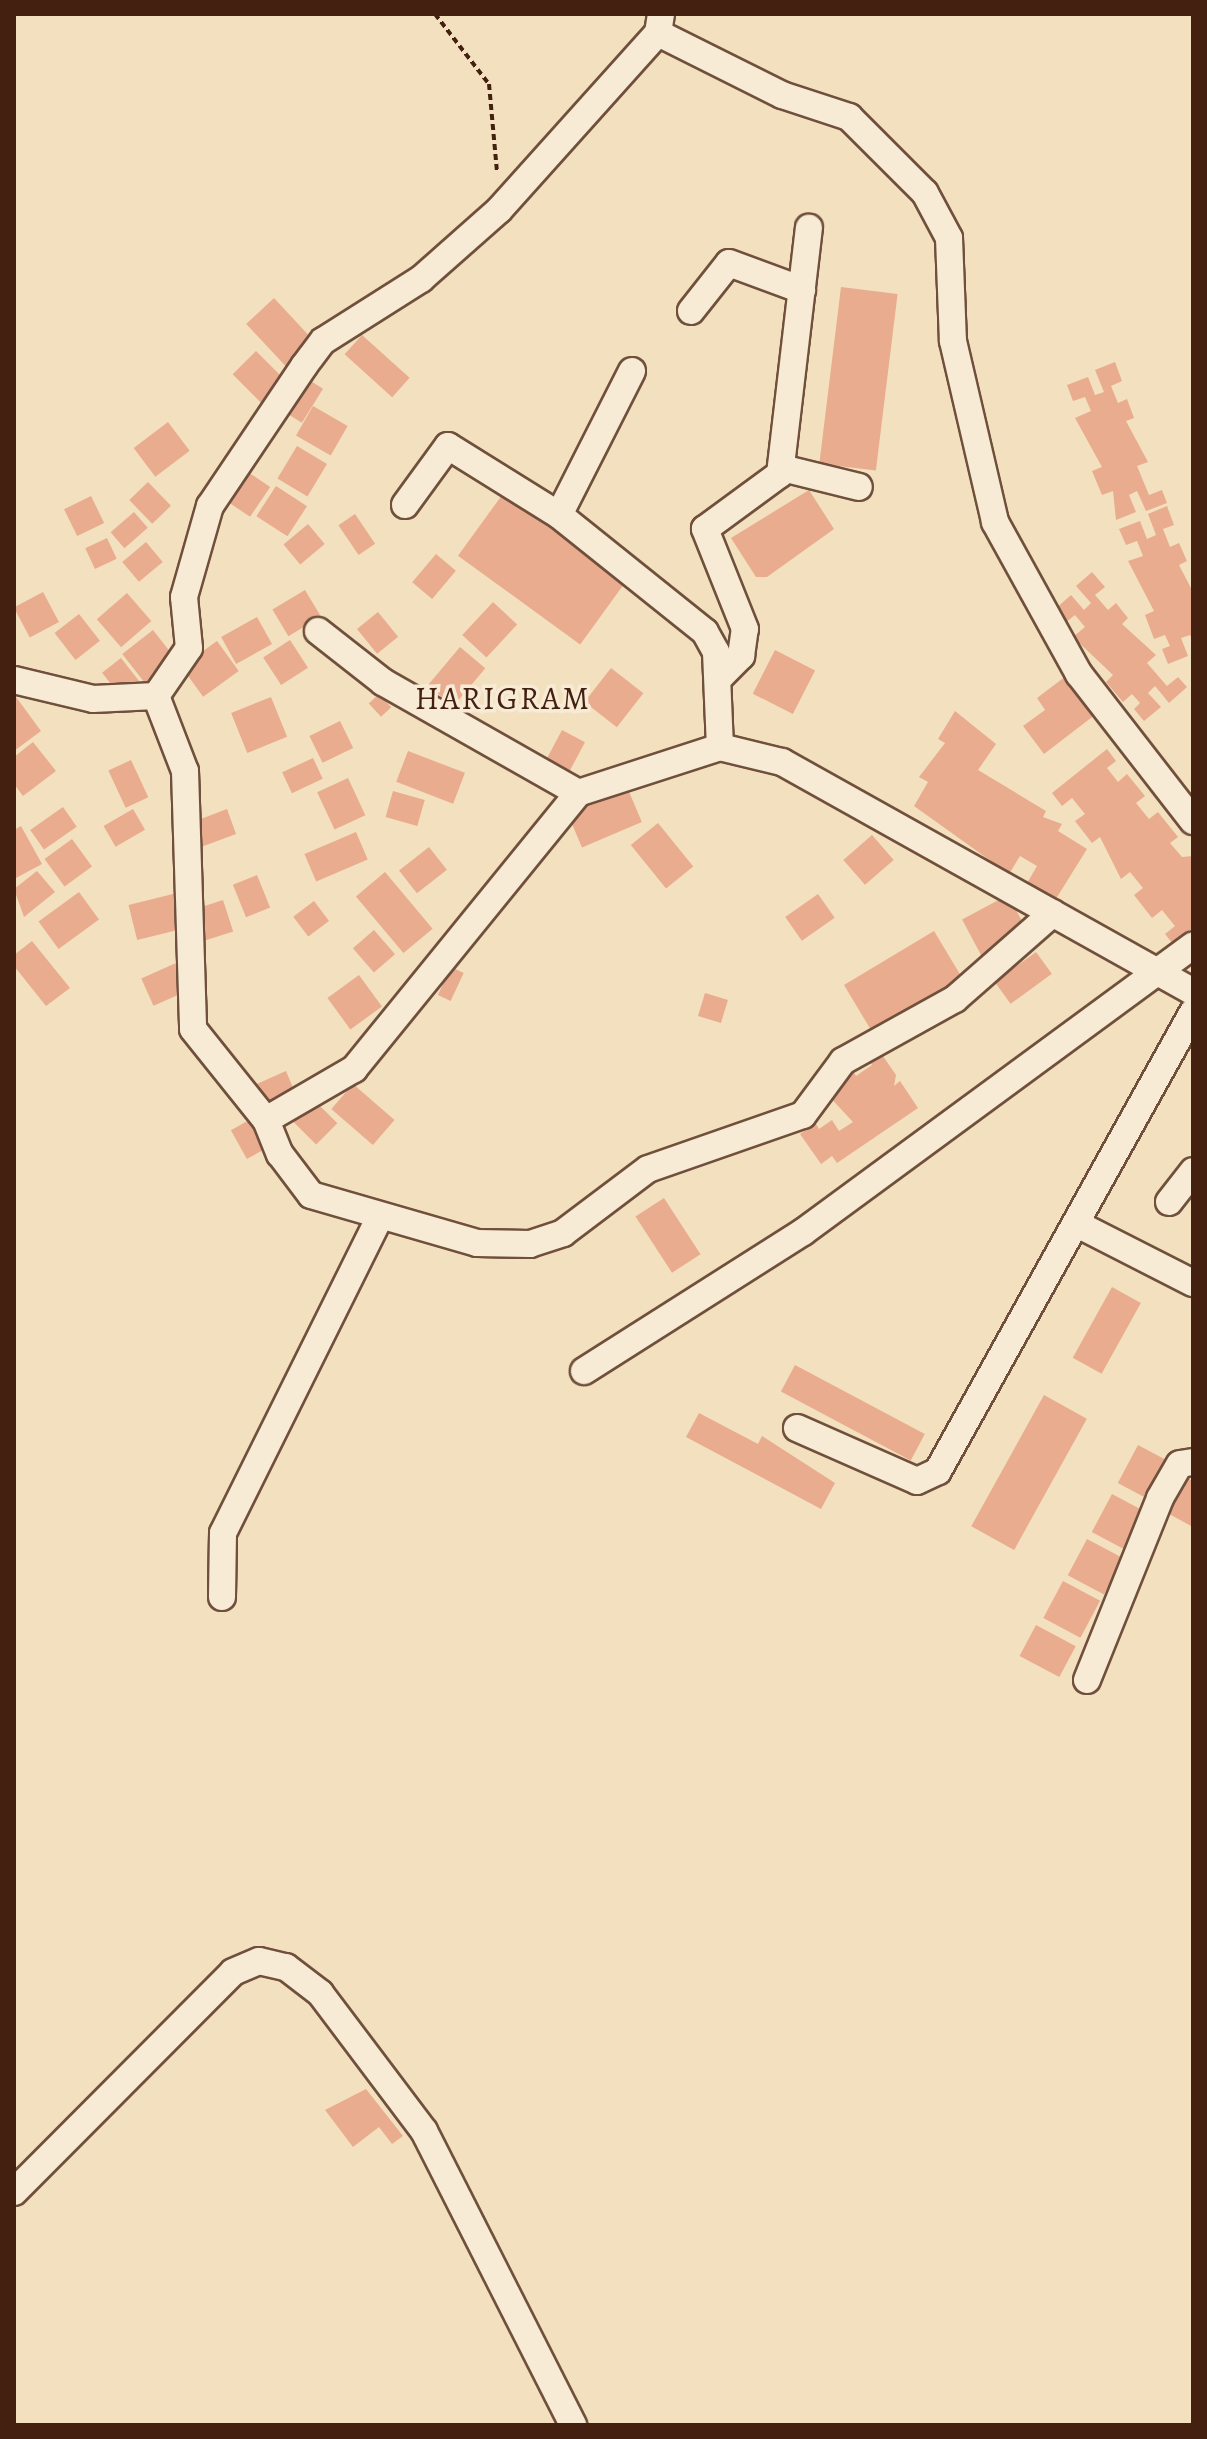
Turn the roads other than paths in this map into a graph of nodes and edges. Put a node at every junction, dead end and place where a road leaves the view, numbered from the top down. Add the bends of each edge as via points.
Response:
1 (660, 23) edge
2 (809, 228) dead end
3 (802, 290) junction
4 (691, 311) dead end
5 (632, 371) dead end
6 (782, 468) junction
7 (859, 487) dead end
8 (405, 505) dead end
9 (559, 515) junction
10 (318, 631) dead end
11 (718, 679) junction
12 (14, 680) edge
13 (156, 696) junction
14 (720, 747) junction
15 (578, 793) junction
16 (1193, 821) edge
17 (1053, 913) junction
18 (1193, 946) edge
19 (1157, 975) junction
20 (1193, 992) edge
21 (1193, 1012) edge
22 (1186, 1049) edge
23 (266, 1120) junction
24 (1193, 1171) edge
25 (1169, 1202) dead end
26 (380, 1217) junction
27 (1079, 1225) junction
28 (1193, 1283) edge
29 (584, 1371) dead end
30 (797, 1428) dead end
31 (1193, 1462) edge
32 (222, 1597) dead end
33 (1087, 1680) dead end
34 (14, 2192) edge
35 (573, 2425) edge

1 - 13 street via 499,210 421,279 323,341 304,366 210,506 184,597 189,648
1 - 16 street via 782,95 849,117 925,193 949,238 953,341 995,522 1079,674
2 - 3 street
3 - 4 street via 729,263
3 - 6 street
5 - 9 street
6 - 7 street
6 - 11 street via 705,529 745,629 741,656
8 - 9 street via 452,446
9 - 11 street via 695,621 716,652
10 - 15 street via 383,682
11 - 14 street
12 - 13 street via 93,699
13 - 23 street via 185,771 193,1029
14 - 15 street
14 - 17 street via 782,762
15 - 23 street via 354,1069
17 - 19 street
17 - 26 street via 955,999 843,1061 803,1115 648,1169 563,1233 503,1247
18 - 19 street
19 - 20 street
19 - 29 street via 803,1232
21 - 22 street
22 - 27 street
23 - 26 street via 280,1154 311,1195
24 - 25 street
26 - 32 street via 223,1533
27 - 28 street
27 - 30 street via 931,1478 917,1481
31 - 33 street via 1180,1464 1160,1498
34 - 35 street via 233,1972 259,1961 286,1967 320,1993 424,2131

